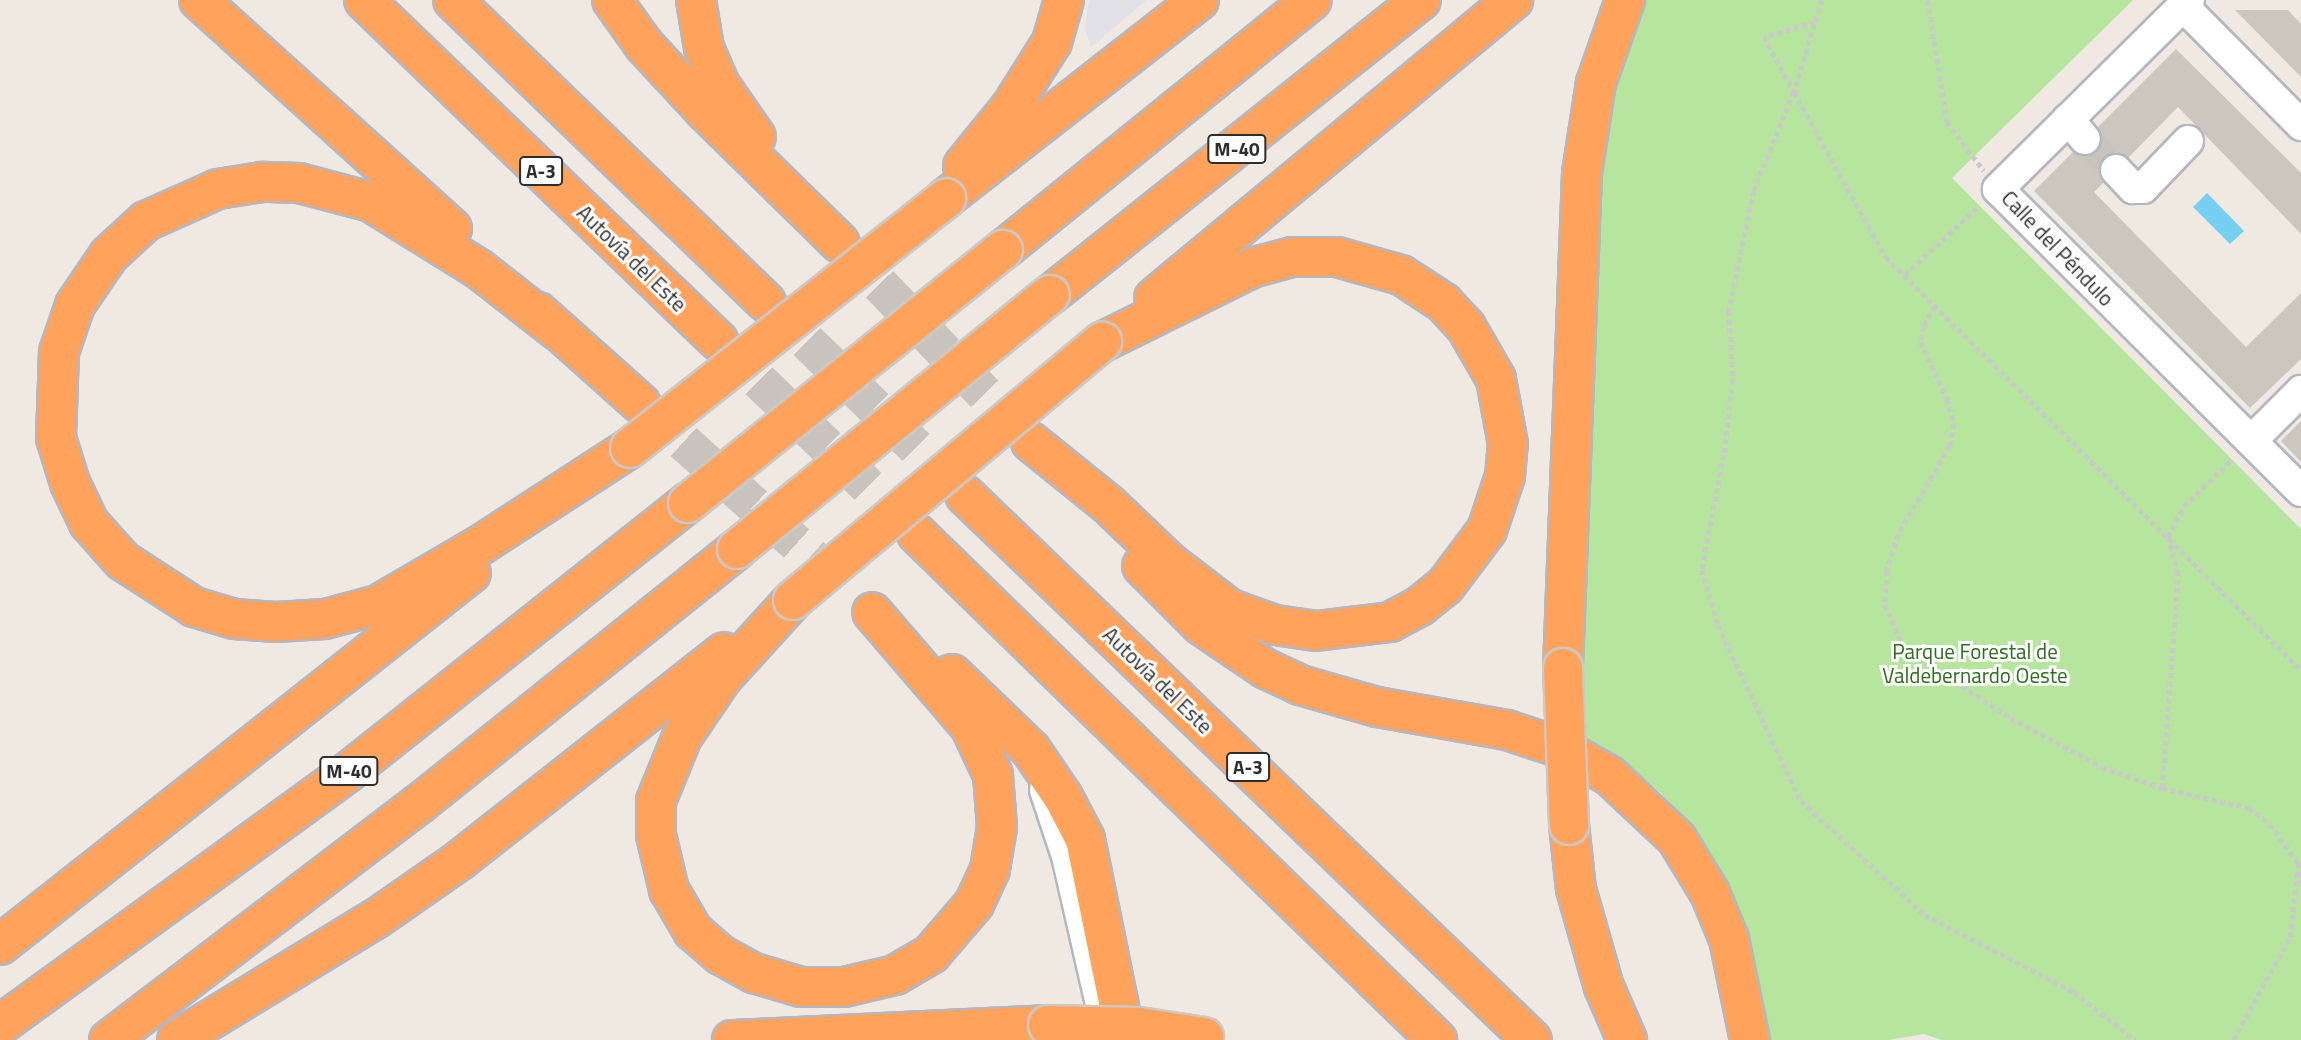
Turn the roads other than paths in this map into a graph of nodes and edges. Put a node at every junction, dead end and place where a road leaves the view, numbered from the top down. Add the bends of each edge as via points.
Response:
1 (200, 0) edge
2 (364, 0) edge
3 (453, 0) edge
4 (612, 0) edge
5 (696, 0) edge
6 (1064, 0) edge
7 (1199, 0) edge
8 (1312, 0) edge
9 (1421, 0) edge
10 (1513, 0) edge
11 (1625, 0) edge
12 (2186, 3) edge
13 (2301, 125) edge
14 (2188, 141) dead end
15 (2116, 170) tunnel mouth
16 (946, 198) junction
17 (813, 215) junction
18 (839, 243) tunnel mouth
19 (766, 302) tunnel mouth
20 (557, 330) junction
21 (718, 341) tunnel mouth
22 (1102, 342) junction
23 (2301, 391) edge
24 (641, 404) tunnel mouth
25 (2251, 440) junction
26 (629, 448) junction
27 (2301, 491) edge
28 (965, 495) tunnel mouth
29 (918, 534) tunnel mouth
30 (793, 600) junction
31 (0, 945) edge
32 (0, 1025) edge
33 (1115, 1026) edge
34 (1211, 1039) edge
35 (109, 1040) edge
36 (177, 1040) edge
37 (732, 1040) edge
38 (1437, 1040) edge
39 (1532, 1040) edge
40 (1627, 1040) edge
41 (1750, 1040) edge

1 - 20 highway via 426,204
2 - 21 highway, Autovía del Este / A-3
3 - 19 highway
4 - 17 highway via 644,45 706,112
5 - 17 highway via 704,48 720,85
6 - 16 highway via 1052,43 1011,107 955,177
7 - 16 highway
8 - 32 highway, M-40, bridge via 337,780
9 - 35 highway, M-40, bridge via 419,804
10 - 22 highway
11 - 40 highway, bridge via 1596,83 1582,173 1563,668 1576,889 1605,987
12 - 13 street
12 - 25 street, Calle del Péndulo via 2077,129 1998,188
14 - 15 street via 2143,188 2133,188
16 - 26 highway, bridge
17 - 18 highway
20 - 24 highway
20 - 26 highway via 479,269 371,202 299,183 262,182 218,189 146,221 109,255 75,305 59,352 56,438 89,523 122,561 194,607 234,619 276,622 325,619 378,604 479,546
22 - 30 highway, bridge
22 - 41 highway via 1254,267 1292,257 1337,257 1401,275 1444,303 1466,327 1496,379 1507,444 1504,476 1487,530 1445,586 1390,622 1316,631 1275,625 1230,609 1031,442 1201,625 1266,669 1339,698 1462,720 1545,741 1600,770 1643,802 1677,839 1710,893 1729,939
23 - 25 street
25 - 27 street, Calle del Péndulo
26 - 31 highway
28 - 39 highway, Autovía del Este / A-3
29 - 38 highway
30 - 33 highway via 722,678 682,737 656,801 656,835 669,890 693,931 720,955 754,973 801,987 844,987 895,975 931,954 968,913 990,869 997,827 993,775 970,726 860,601 911,638 1031,750 1063,797 1084,839
30 - 36 highway via 460,860 377,918
34 - 37 highway, bridge via 1139,1027 1048,1025

